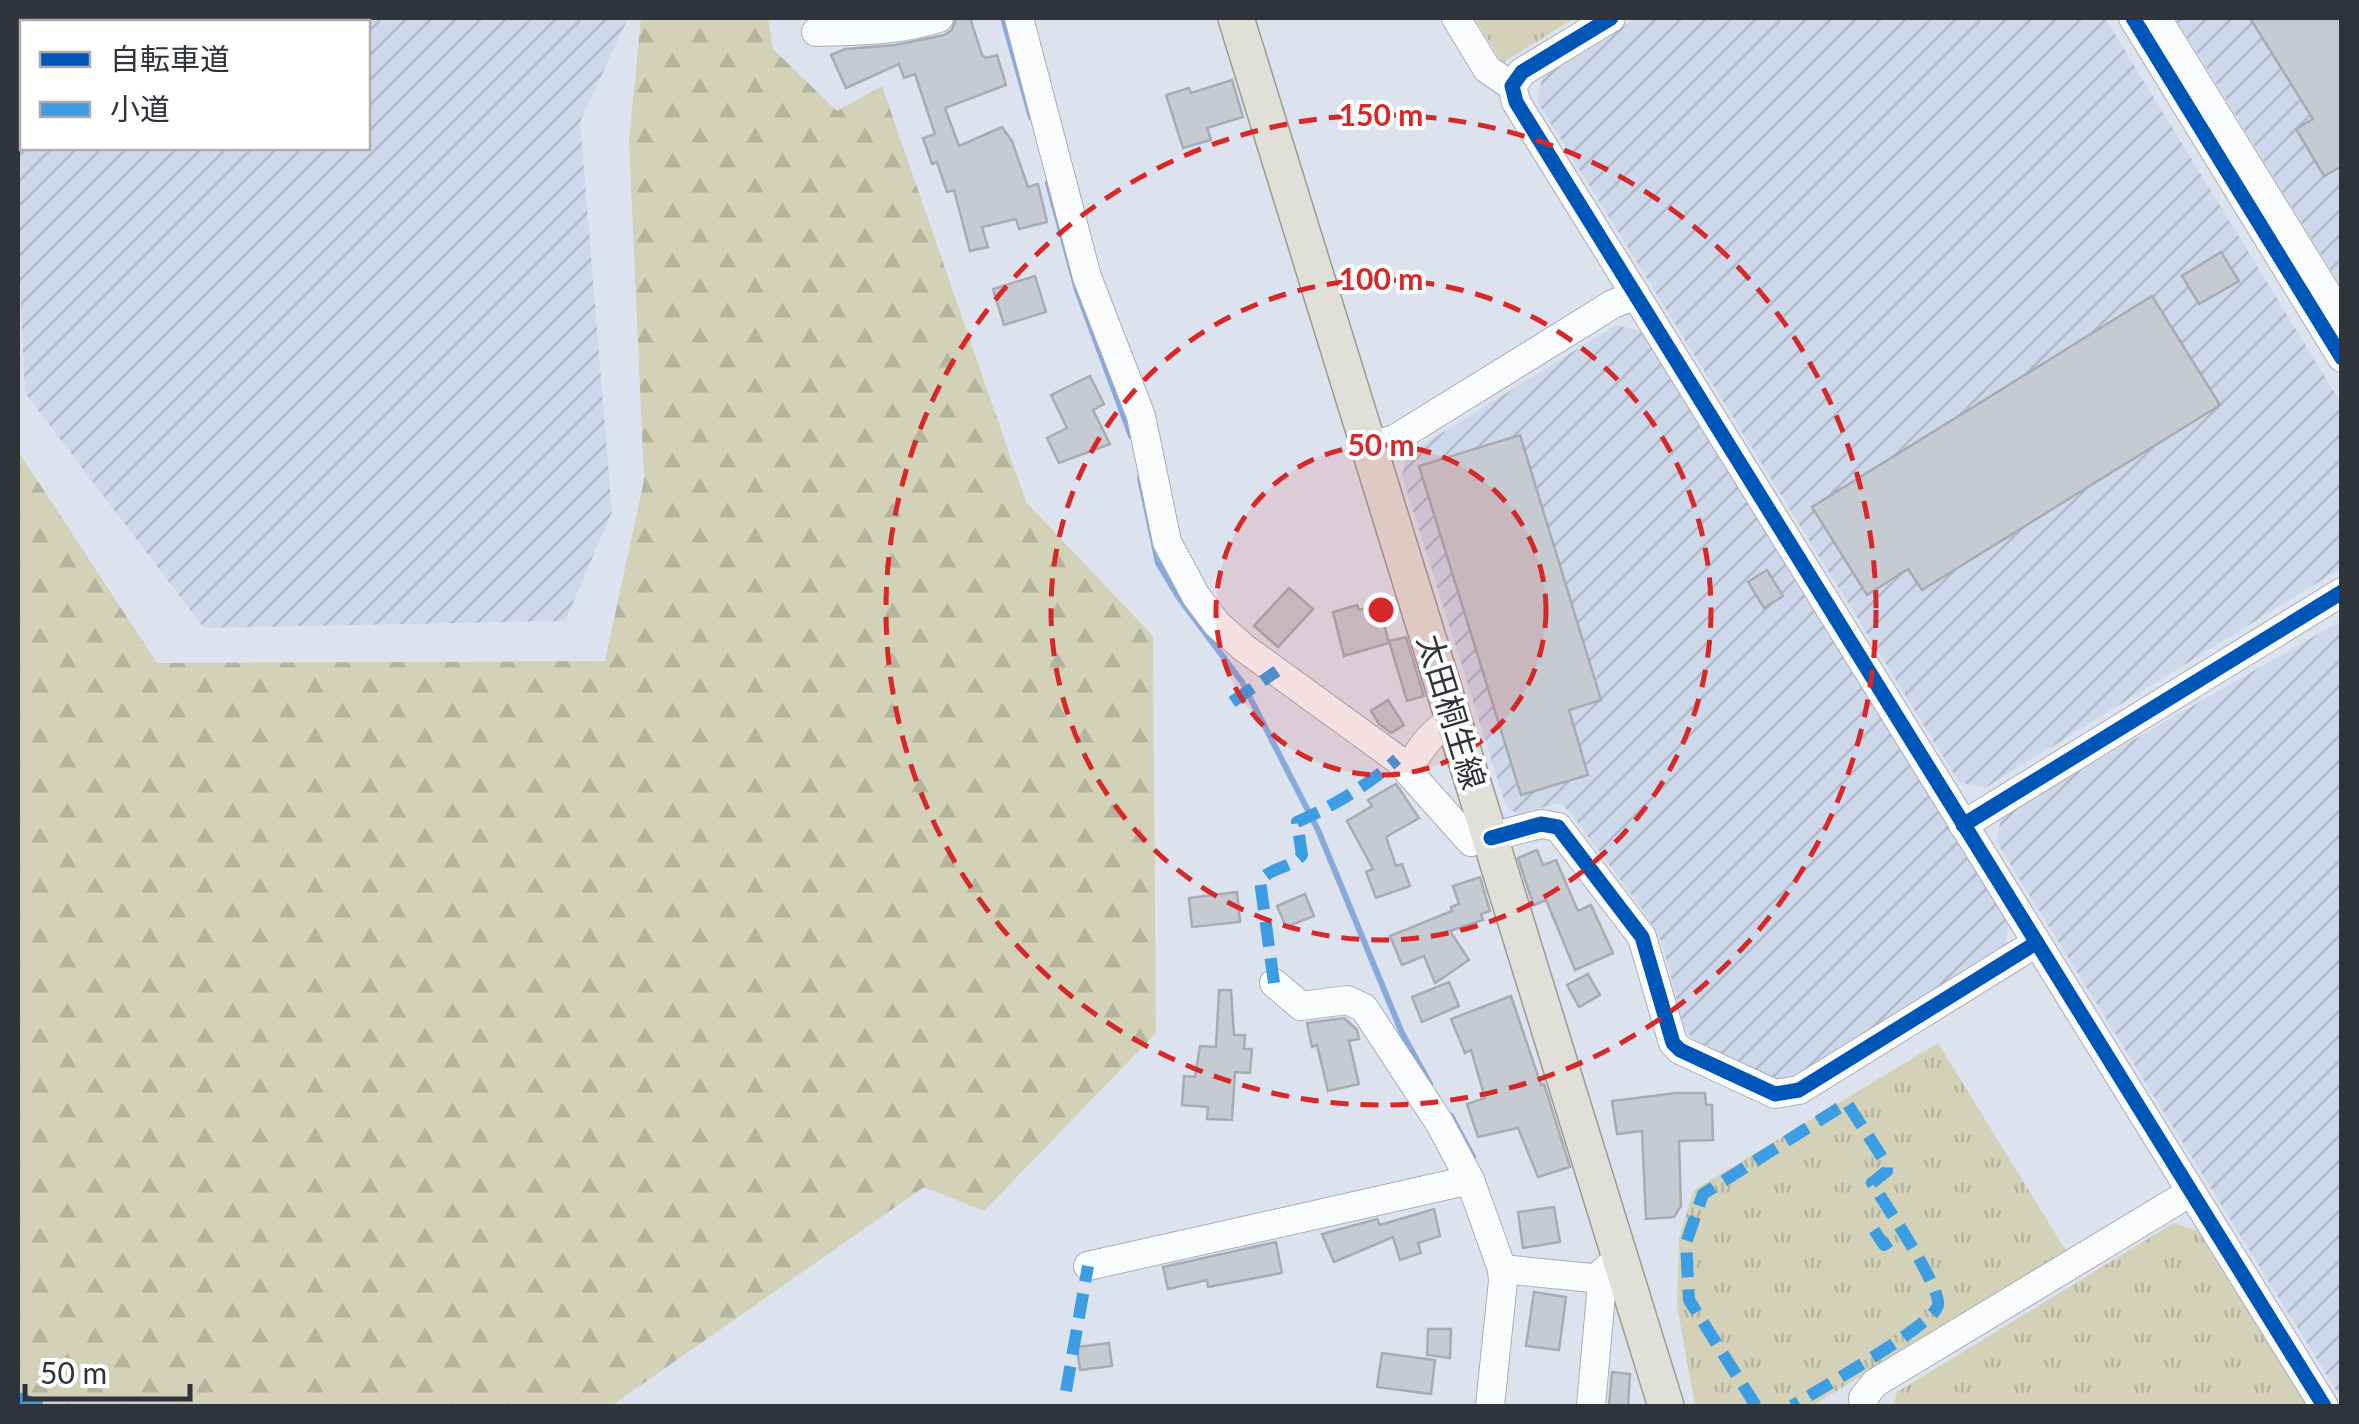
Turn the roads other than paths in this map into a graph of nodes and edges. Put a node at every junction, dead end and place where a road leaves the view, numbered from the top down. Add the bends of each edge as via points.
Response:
1 (938, 18) edge
2 (1019, 18) edge
3 (1236, 18) edge
4 (1456, 18) edge
5 (1611, 18) edge
6 (2132, 18) edge
7 (2156, 18) edge
8 (816, 32) dead end
9 (1512, 86) junction
10 (1636, 295) junction
11 (2342, 318) edge
12 (2342, 358) edge
13 (1369, 446) junction
14 (2342, 592) edge
15 (1452, 720) junction
16 (1408, 771) junction
17 (1964, 824) junction
18 (1491, 838) junction
19 (2036, 943) junction
20 (1274, 983) dead end
21 (1470, 1180) junction
22 (2191, 1192) junction
23 (1088, 1266) dead end
24 (1611, 1267) junction
25 (1509, 1269) junction
26 (1855, 1404) edge
27 (1490, 1406) edge
28 (1592, 1406) edge
29 (1666, 1406) edge
30 (2324, 1406) edge

1 - 8 street via 868,33
2 - 16 street via 1087,277 1141,416 1166,542 1217,624
3 - 13 main road, 太田桐生線
4 - 9 street via 1487,69
5 - 9 street via 1522,72
6 - 12 street
7 - 11 street
9 - 10 street
10 - 13 street via 1395,438
10 - 17 street
13 - 15 main road, 太田桐生線
14 - 17 street
15 - 16 street via 1416,753
15 - 18 main road, 太田桐生線
16 - 18 street via 1464,837
17 - 19 street
18 - 19 street via 1542,824 1558,827 1642,937 1673,1044 1775,1094 1799,1090
18 - 24 main road, 太田桐生線
19 - 22 street
20 - 21 street via 1301,1006 1347,1000 1364,1008
21 - 23 street
21 - 25 street
22 - 26 street via 1875,1383
22 - 30 street
24 - 25 street
24 - 28 street
24 - 29 main road, 太田桐生線
25 - 27 street

